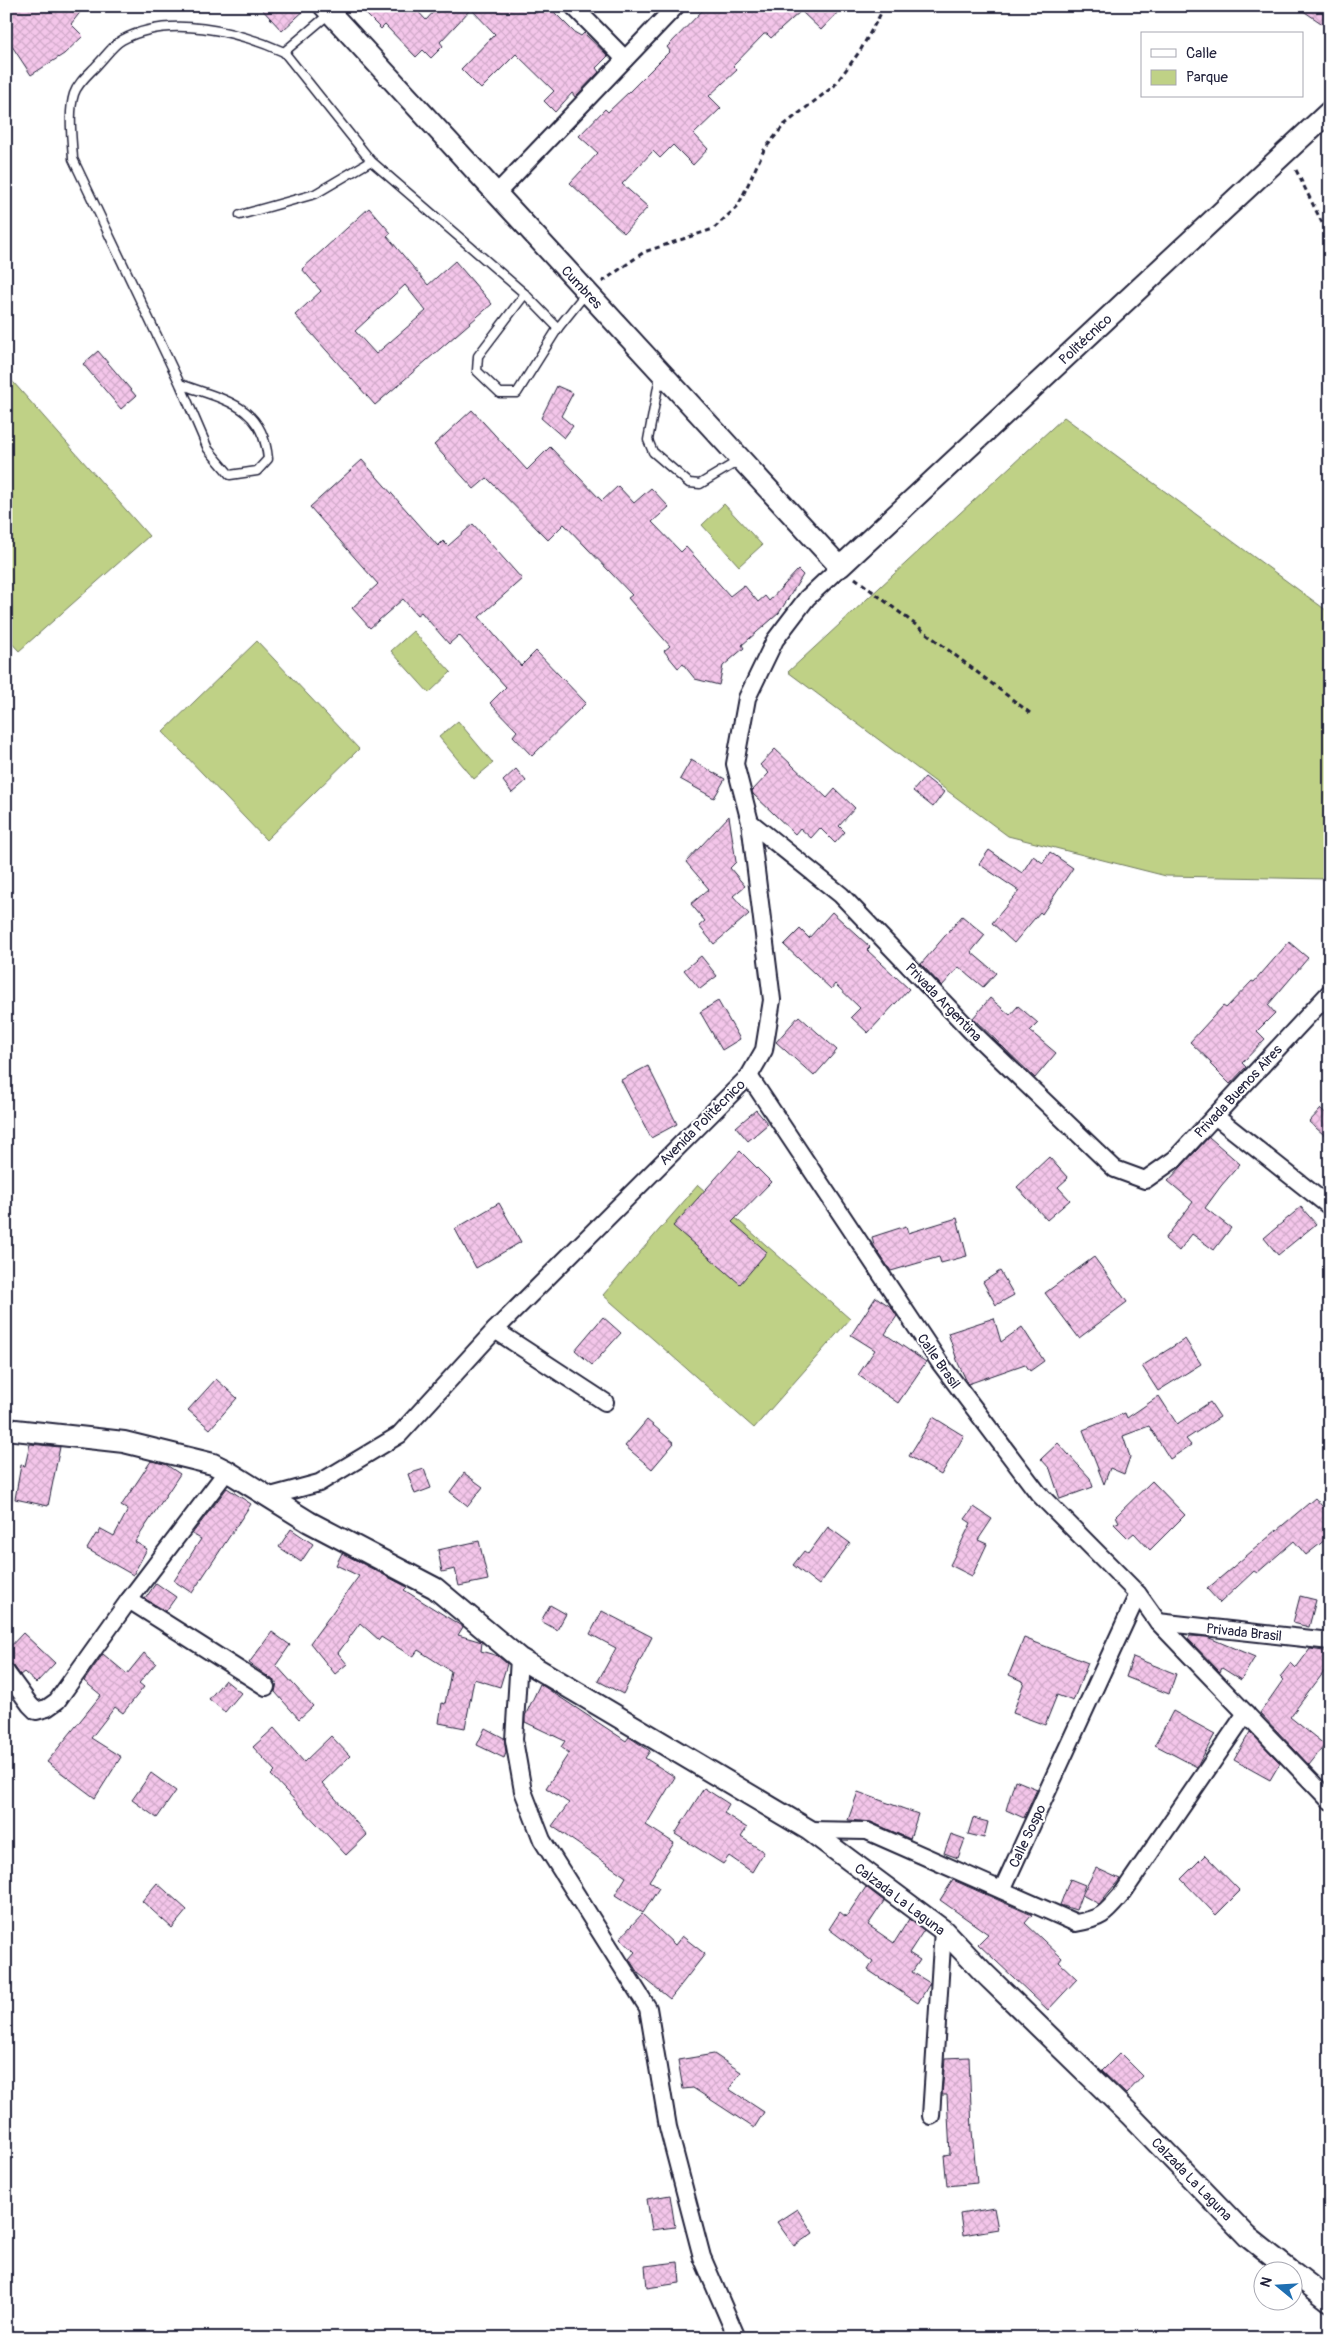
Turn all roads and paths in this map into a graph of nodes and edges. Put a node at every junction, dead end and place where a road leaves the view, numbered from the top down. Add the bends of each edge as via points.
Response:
1 (573, 6) edge
2 (676, 6) edge
3 (885, 6) edge
4 (327, 9) edge
5 (284, 52) junction
6 (625, 59) junction
7 (1330, 111) edge
8 (1287, 151) junction
9 (371, 161) junction
10 (496, 194) junction
11 (240, 215) dead end
12 (1330, 239) edge
13 (587, 292) junction
14 (525, 294) junction
15 (558, 328) junction
16 (661, 372) junction
17 (180, 384) junction
18 (741, 459) junction
19 (840, 567) junction
20 (1030, 713) dead end
21 (750, 822) junction
22 (1330, 992) edge
23 (749, 1076) junction
24 (1215, 1116) junction
25 (1140, 1178) joint
26 (1330, 1207) edge
27 (495, 1330) junction
28 (605, 1402) dead end
29 (6, 1429) edge
30 (227, 1471) junction
31 (267, 1497) junction
32 (1138, 1594) junction
33 (128, 1600) junction
34 (1158, 1622) junction
35 (1330, 1641) edge
36 (520, 1658) junction
37 (6, 1672) edge
38 (266, 1687) dead end
39 (1246, 1713) junction
40 (1330, 1801) edge
41 (809, 1830) junction
42 (1002, 1890) junction
43 (943, 1930) junction
44 (931, 2116) dead end
45 (1280, 2262) edge
46 (1304, 2281) edge
47 (1330, 2302) edge
48 (737, 2338) edge

1 - 6 street
2 - 6 street
3 - 13 path via 860,51 834,86 784,125 764,150 738,206 713,229 644,252
4 - 5 lane
4 - 10 street, Cumbres
5 - 9 lane
5 - 17 lane via 258,40 184,26 149,30 121,41 74,94 73,159
6 - 10 street
7 - 8 street, Politécnico
8 - 12 path
8 - 19 street, Politécnico
9 - 11 lane via 315,194
9 - 14 lane
10 - 13 street, Cumbres
13 - 15 lane
13 - 16 street, Cumbres
14 - 15 lane
14 - 15 lane via 478,356 477,371 500,393 517,393
16 - 18 street, Cumbres
16 - 18 lane via 648,440 653,452 689,483 700,484
17 - 17 lane via 208,449 230,475 257,471 268,459 267,444 255,420 241,407
18 - 19 street, Cumbres
19 - 20 path
19 - 21 street, Avenida Politécnico via 807,598 775,640 747,698 735,764
21 - 23 street, Avenida Politécnico via 772,1000 764,1050
21 - 25 street, Privada Argentina via 841,895 971,1030 1095,1150 1115,1168
22 - 24 street, Privada Buenos Aires
23 - 27 street, Avenida Politécnico
23 - 32 street, Calle Brasil via 940,1363 1038,1493
24 - 25 street, Privada Buenos Aires via 1175,1160 1145,1180
24 - 26 street
27 - 28 street
27 - 31 street, Avenida Politécnico via 399,1435 319,1483
29 - 30 street, Calzada La Laguna via 124,1442 213,1464
30 - 31 street, Calzada La Laguna
30 - 33 street
31 - 36 street, Calzada La Laguna via 435,1588
32 - 34 street, Calle Brasil
32 - 42 street, Calle Sospo
33 - 37 street via 57,1701 48,1708 36,1710 30,1705
33 - 38 street
34 - 35 street, Privada Brasil
34 - 39 street, Calle Brasil
36 - 41 street, Calzada La Laguna
36 - 48 street via 514,1740 523,1791 542,1840 648,2008 668,2127 702,2257
39 - 40 street, Calle Brasil
39 - 42 street via 1122,1894 1104,1915 1076,1923
41 - 42 street via 867,1831
41 - 43 street, Calzada La Laguna
43 - 44 street
43 - 45 street, Calzada La Laguna via 1248,2237
46 - 47 street, Calzada La Laguna

